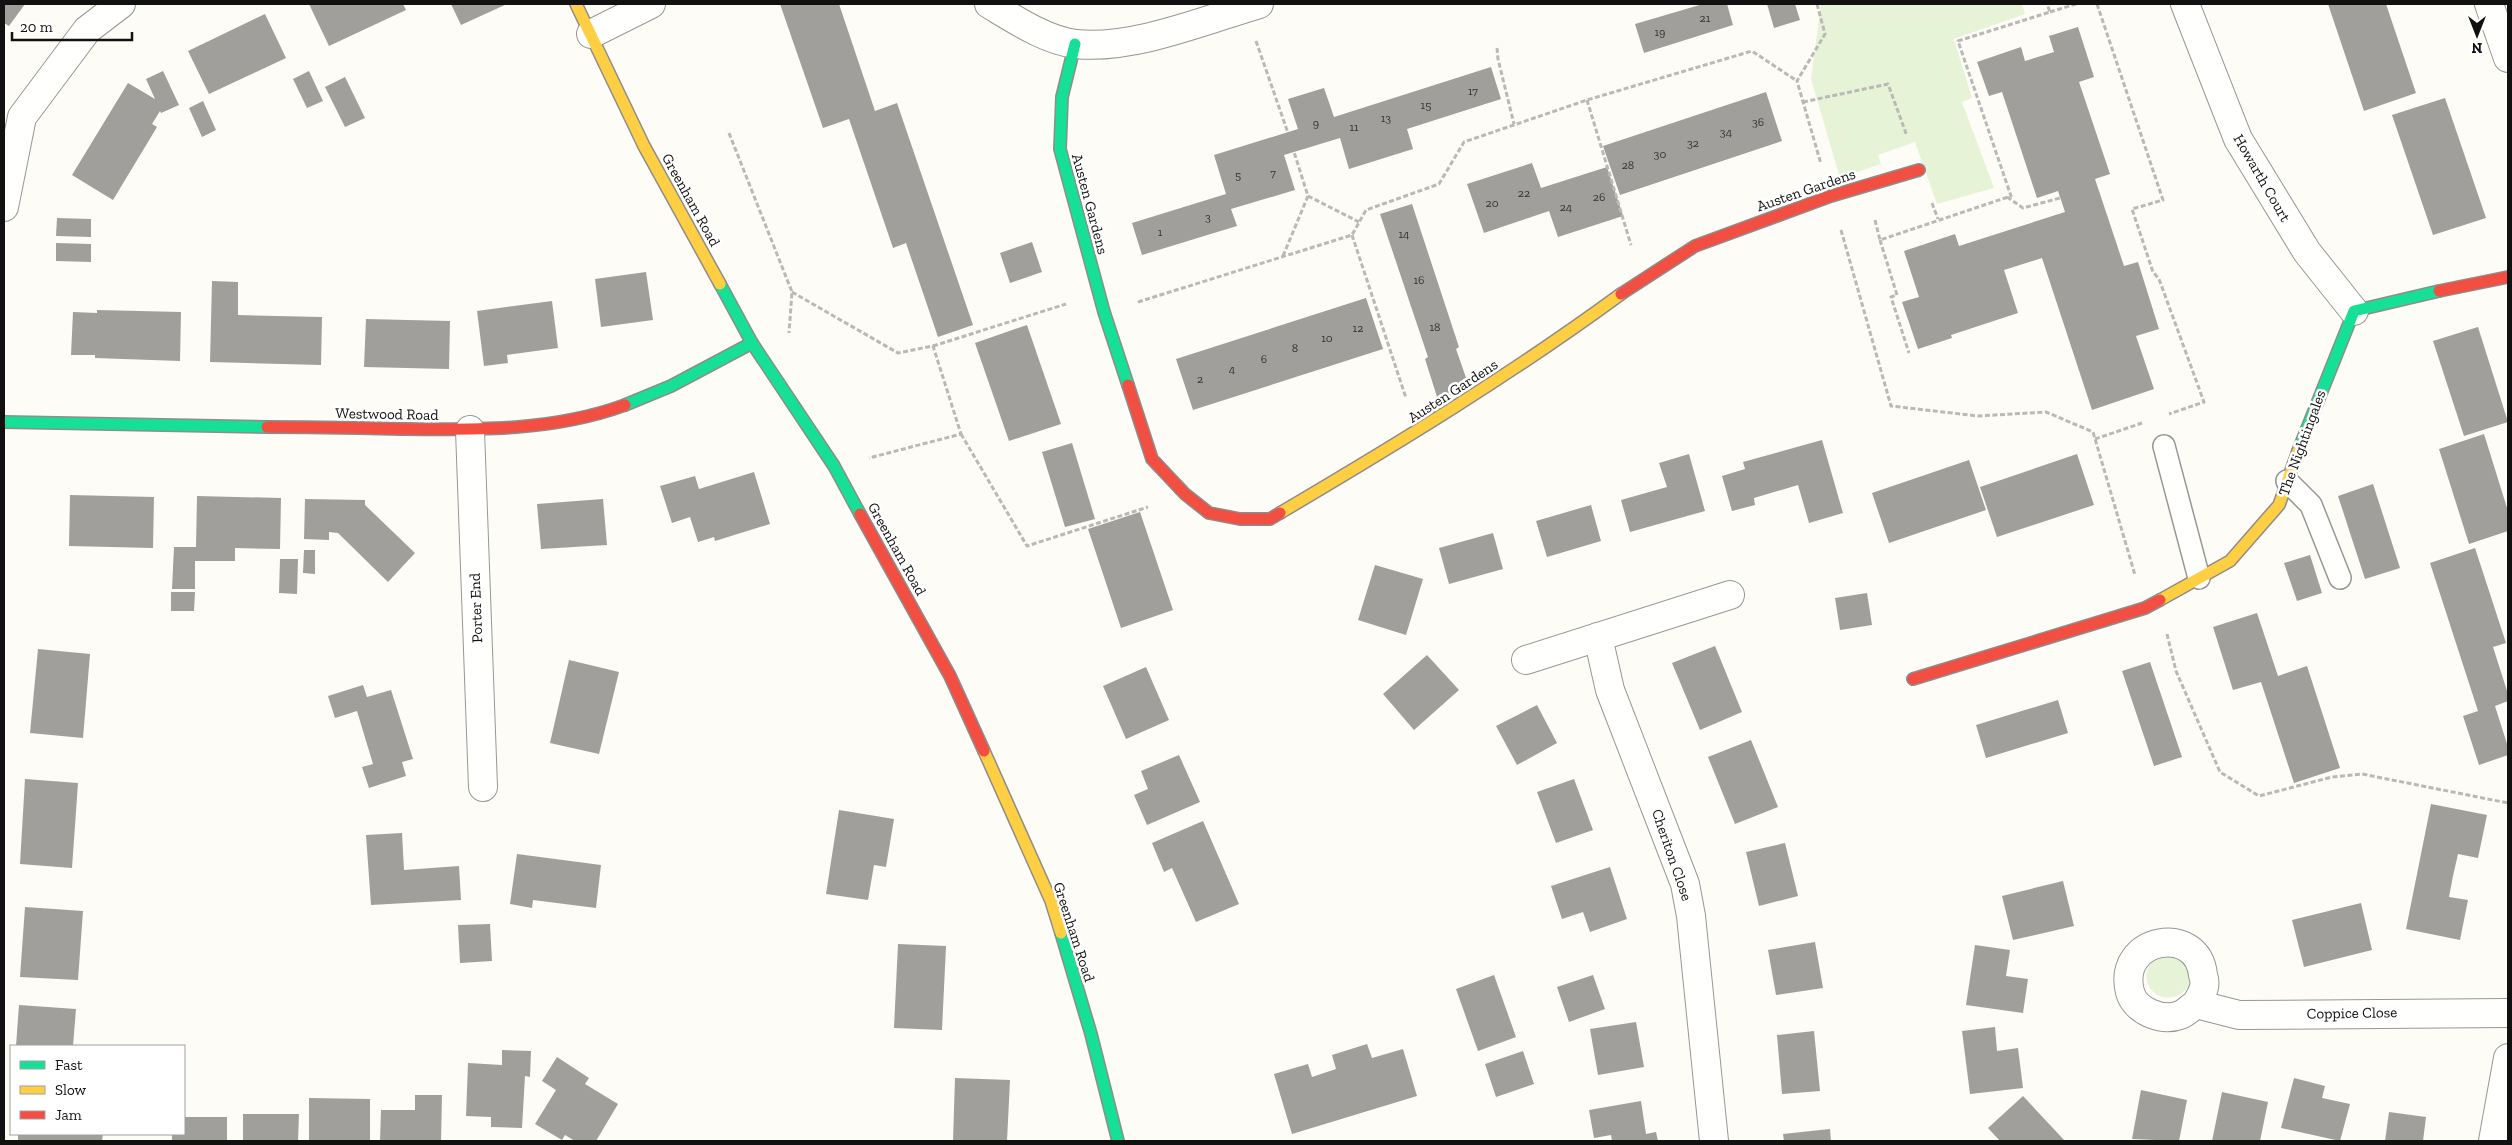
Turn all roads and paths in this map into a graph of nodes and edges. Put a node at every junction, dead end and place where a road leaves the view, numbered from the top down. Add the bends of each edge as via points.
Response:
1 (121, 4) edge
2 (576, 4) edge
3 (651, 4) edge
4 (989, 4) edge
5 (1816, 4) edge
6 (2046, 4) edge
7 (2076, 4) edge
8 (2097, 4) edge
9 (2185, 4) edge
10 (2489, 4) edge
11 (1252, 6) edge
12 (2050, 12) junction
13 (592, 34) junction
14 (1076, 44) junction
15 (1497, 48) dead end
16 (2508, 58) edge
17 (1798, 81) junction
18 (1588, 100) junction
19 (1803, 102) junction
20 (1514, 124) junction
21 (730, 133) dead end
22 (1288, 133) dead end
23 (1294, 152) dead end
24 (1919, 170) junction
25 (1865, 186) junction
26 (1308, 196) junction
27 (1830, 196) junction
28 (2006, 197) junction
29 (2060, 198) dead end
30 (4, 208) edge
31 (1938, 219) junction
32 (1360, 222) junction
33 (1352, 235) junction
34 (1880, 240) junction
35 (1283, 256) junction
36 (1644, 277) junction
37 (2508, 277) edge
38 (792, 292) junction
39 (1099, 293) junction
40 (2354, 311) junction
41 (1104, 312) junction
42 (752, 343) junction
43 (933, 346) junction
44 (1909, 353) dead end
45 (784, 390) junction
46 (2167, 414) dead end
47 (2149, 421) dead end
48 (4, 422) edge
49 (470, 430) junction
50 (1417, 432) junction
51 (961, 434) junction
52 (2095, 439) junction
53 (2164, 446) dead end
54 (834, 466) junction
55 (2287, 481) junction
56 (1185, 494) junction
57 (2200, 578) junction
58 (2340, 578) dead end
59 (1730, 595) dead end
60 (2159, 602) junction
61 (2145, 608) junction
62 (1598, 637) junction
63 (1526, 660) dead end
64 (1912, 679) dead end
65 (483, 787) dead end
66 (2508, 803) edge
67 (2196, 1004) dead end
68 (2508, 1013) edge
69 (2507, 1067) edge
70 (1118, 1141) edge
71 (1714, 1141) edge
72 (2493, 1141) edge

1 - 30 street via 86,30 22,117
2 - 13 street, Greenham Road
3 - 13 street
4 - 14 street via 1030,28
5 - 17 path via 1825,34
6 - 12 path
7 - 12 path
8 - 46 path via 2163,200 2132,209 2204,402
9 - 40 street, Howarth Court via 2238,139 2307,252
10 - 16 street
11 - 14 street via 1135,41
11 - 22 path
12 - 28 path via 1958,41 2011,196
13 - 42 street, Greenham Road via 644,146
14 - 39 street, Austen Gardens via 1062,97 1060,150
15 - 20 path
17 - 18 path via 1752,51
17 - 19 path
18 - 20 path
18 - 36 path via 1631,246
19 - 24 path via 1888,84
19 - 27 path
20 - 32 path via 1464,142 1438,184 1366,210
21 - 38 path
23 - 26 path
24 - 25 street, Austen Gardens
24 - 31 path
25 - 27 street, Austen Gardens
25 - 34 path
26 - 32 path
26 - 35 path
27 - 36 street, Austen Gardens via 1695,246
27 - 52 path via 1891,406 1978,416 2046,412 2093,432
28 - 29 path via 2022,208
28 - 31 path
31 - 34 path
32 - 33 path
33 - 35 path
33 - 50 path
34 - 44 path via 1898,294 1891,297
35 - 41 path
36 - 50 street, Austen Gardens via 1550,346
37 - 40 street
38 - 43 path via 898,353
38 - 45 path
39 - 41 street, Austen Gardens
39 - 43 path
40 - 55 street, The Nightingales
41 - 56 street, Austen Gardens via 1152,459
42 - 45 street, Greenham Road
42 - 49 street, Westwood Road via 669,388 616,408 583,418
43 - 51 path
45 - 54 street, Greenham Road
47 - 52 path
48 - 49 street, Westwood Road
49 - 65 street, Porter End
50 - 56 street, Austen Gardens via 1270,518 1209,513
51 - 54 path
51 - 56 path via 1027,546
52 - 61 path
53 - 57 lane
54 - 70 street, Greenham Road via 950,676 1051,901 1091,1034
55 - 57 street, The Nightingales via 2279,505 2230,561
55 - 58 lane via 2311,505
57 - 60 street, The Nightingales
59 - 62 street
60 - 61 street, The Nightingales
60 - 66 path via 2176,671 2220,772 2259,796 2332,777 2362,774
61 - 64 street, The Nightingales
62 - 63 street
62 - 71 street, Cheriton Close via 1610,690 1684,884 1691,916
67 - 68 street, Coppice Close via 2239,1015
69 - 72 street

